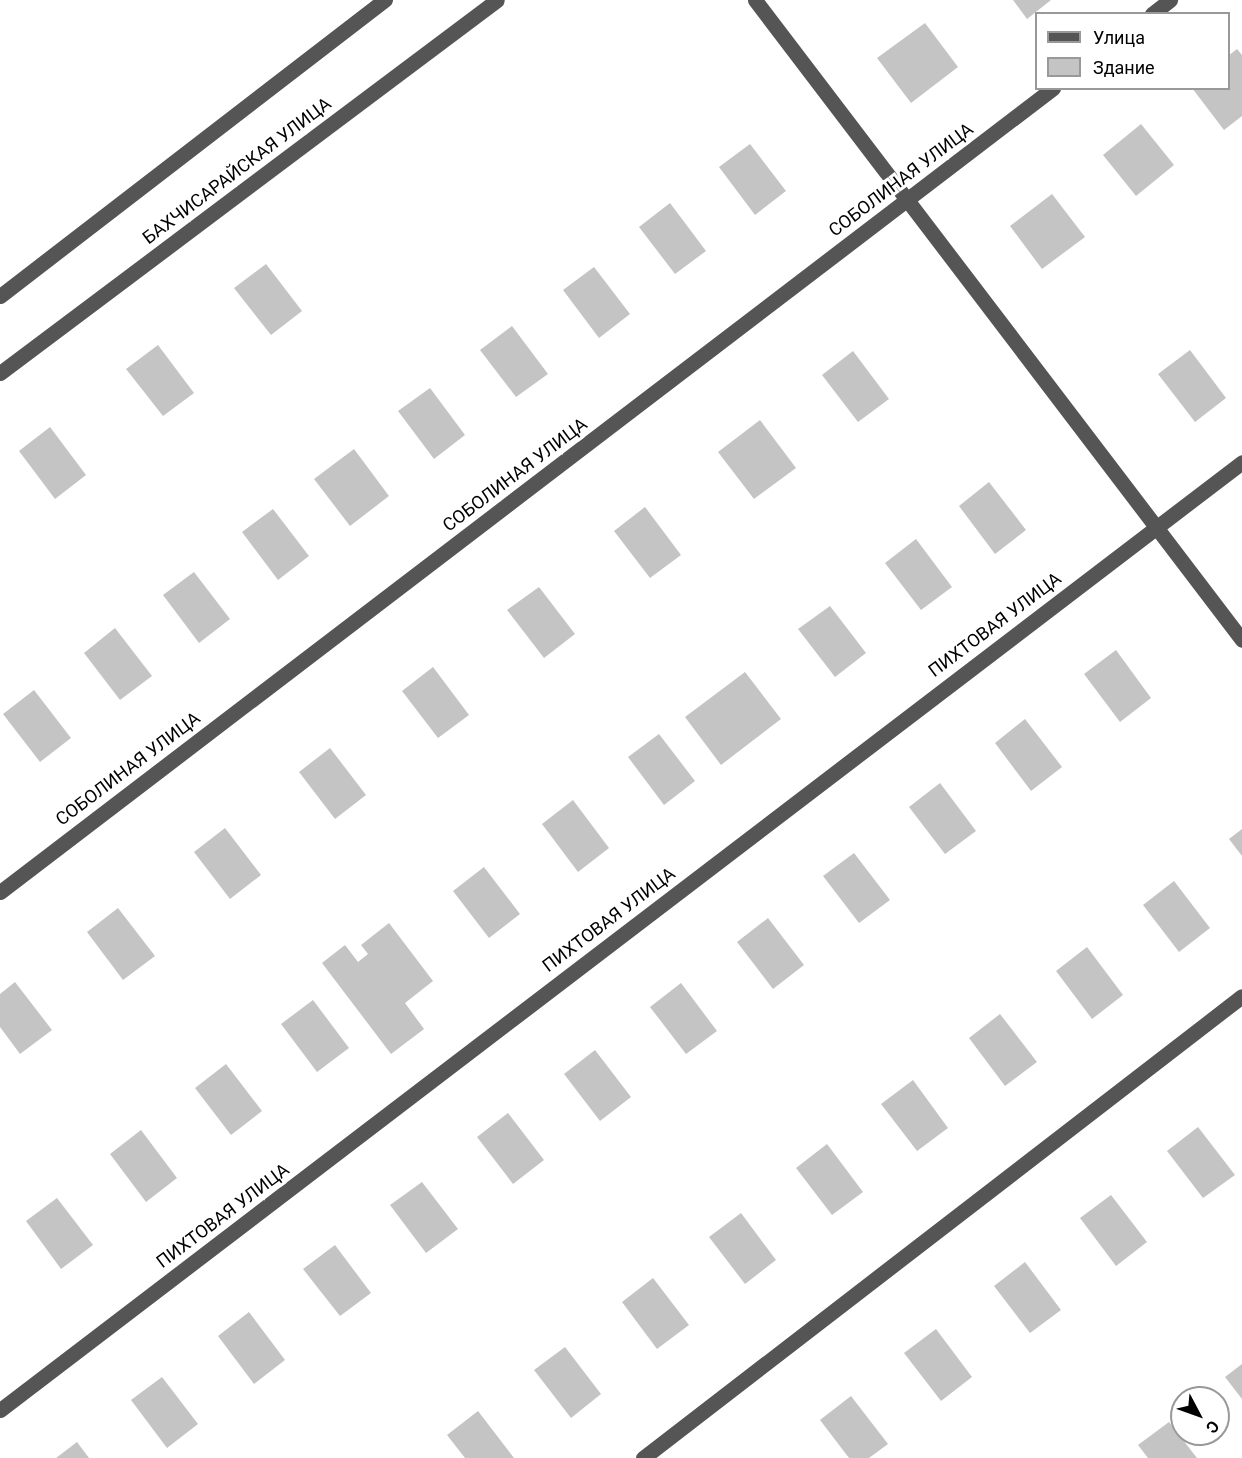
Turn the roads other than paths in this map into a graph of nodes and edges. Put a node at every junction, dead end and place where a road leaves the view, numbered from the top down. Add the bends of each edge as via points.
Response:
1 (385, 0) edge
2 (497, 0) edge
3 (755, 0) edge
4 (1170, 0) edge
5 (1155, 12) edge
6 (1050, 90) edge
7 (909, 198) junction
8 (0, 296) edge
9 (0, 373) edge
10 (1242, 462) edge
11 (1155, 527) junction
12 (1242, 640) edge
13 (0, 892) edge
14 (1242, 996) edge
15 (0, 1410) edge
16 (643, 1458) edge

1 - 8 street
2 - 9 street, БАХЧИСАРАЙСКАЯ УЛИЦА
3 - 7 street
4 - 5 street
6 - 7 street, СОБОЛИНАЯ УЛИЦА
7 - 11 street
7 - 13 street, СОБОЛИНАЯ УЛИЦА
10 - 11 street, ПИХТОВАЯ УЛИЦА
11 - 12 street
11 - 15 street, ПИХТОВАЯ УЛИЦА
14 - 16 street

